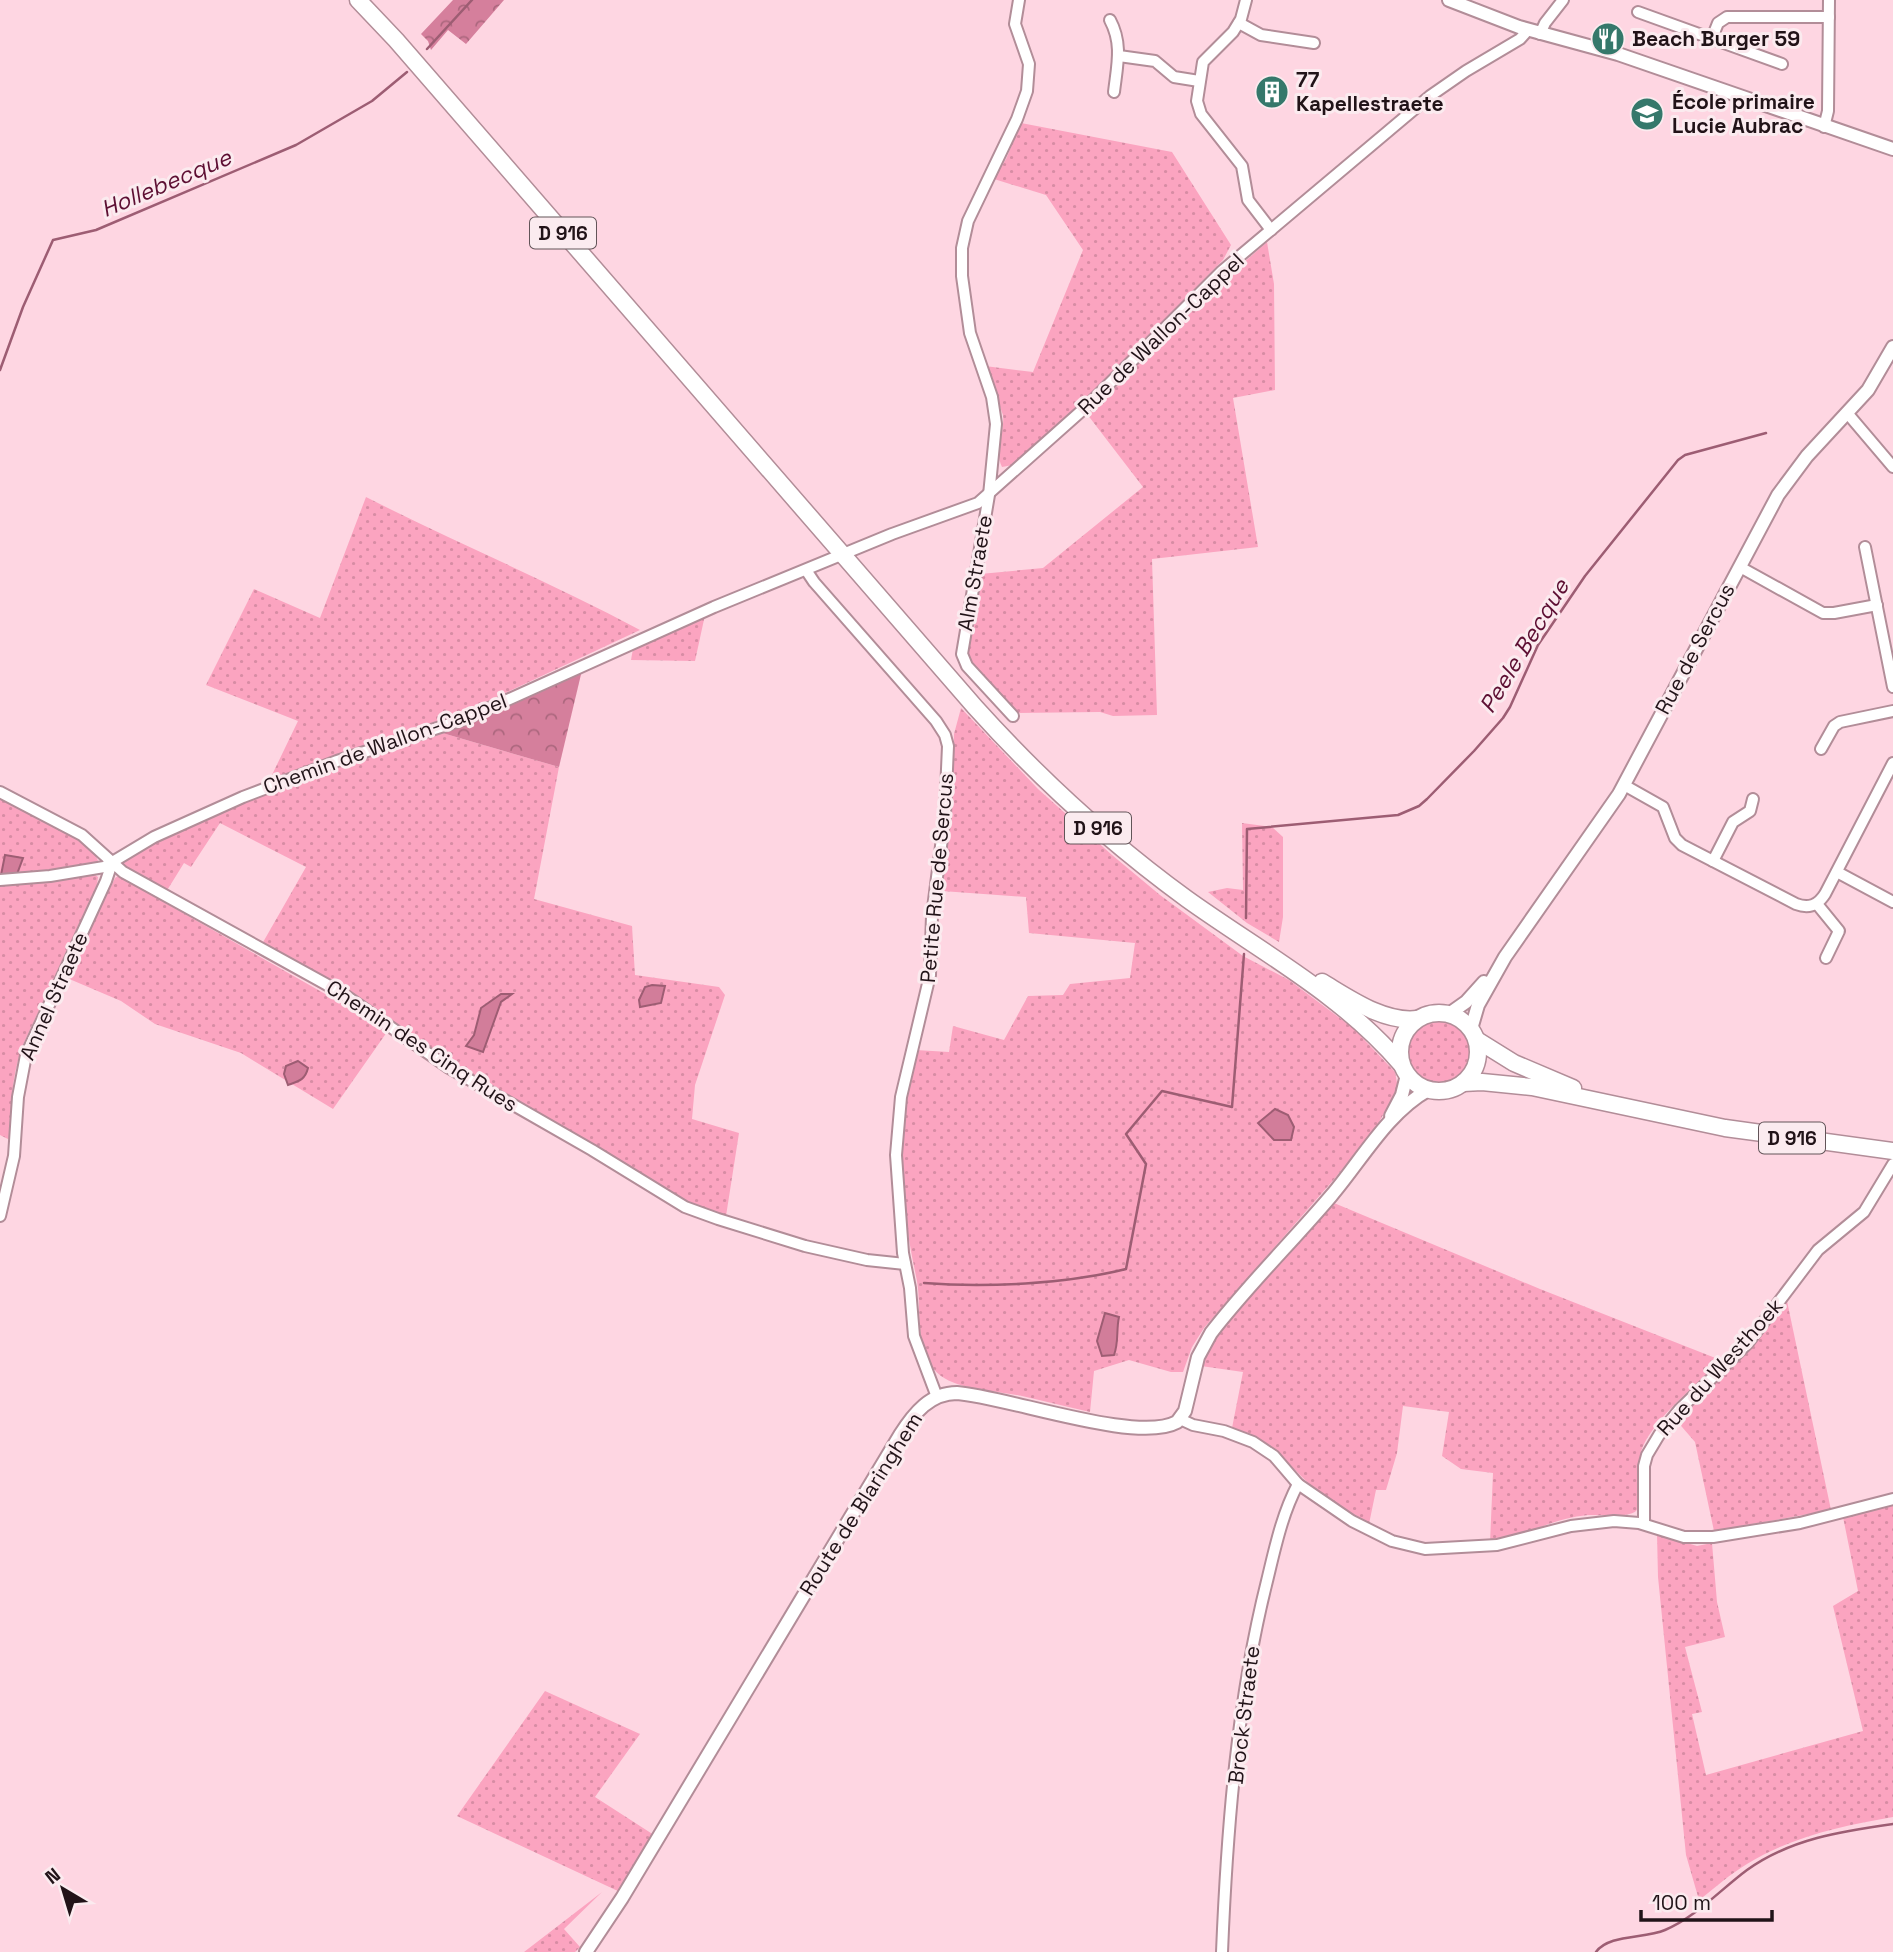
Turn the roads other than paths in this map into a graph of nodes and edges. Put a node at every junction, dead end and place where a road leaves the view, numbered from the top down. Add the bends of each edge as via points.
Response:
1 (358, 0) edge
2 (367, 0) edge
3 (1019, 0) edge
4 (1246, 0) edge
5 (1449, 0) edge
6 (1563, 0) edge
7 (1829, 0) edge
8 (1638, 12) dead end
9 (1829, 17) junction
10 (1110, 20) dead end
11 (1239, 23) junction
12 (1534, 32) junction
13 (1712, 38) junction
14 (396, 40) junction
15 (1314, 43) dead end
16 (1119, 56) junction
17 (1782, 64) dead end
18 (1199, 81) junction
19 (1114, 92) dead end
20 (1824, 127) junction
21 (1893, 149) edge
22 (1272, 230) junction
23 (1893, 348) edge
24 (1848, 414) junction
25 (1893, 467) edge
26 (989, 495) junction
27 (1865, 547) dead end
28 (843, 555) junction
29 (1740, 567) junction
30 (806, 570) junction
31 (1877, 605) junction
32 (1893, 624) edge
33 (1881, 627) junction
34 (1893, 687) edge
35 (1893, 711) edge
36 (1013, 716) dead end
37 (1821, 749) dead end
38 (1892, 767) edge
39 (1624, 785) junction
40 (0, 792) edge
41 (1754, 799) dead end
42 (1713, 861) junction
43 (112, 863) junction
44 (1837, 872) junction
45 (0, 880) edge
46 (1893, 902) edge
47 (1817, 904) junction
48 (1505, 957) junction
49 (1826, 958) dead end
50 (1291, 967) junction
51 (1449, 1014) junction
52 (1417, 1019) junction
53 (1474, 1035) junction
54 (1404, 1069) junction
55 (1462, 1083) junction
56 (1428, 1090) junction
57 (1628, 1107) junction
58 (1380, 1135) junction
59 (1893, 1151) edge
60 (1893, 1164) edge
61 (0, 1216) edge
62 (905, 1264) junction
63 (937, 1397) junction
64 (1180, 1419) junction
65 (1298, 1484) junction
66 (1893, 1499) edge
67 (1644, 1524) junction
68 (586, 1952) edge
69 (1222, 1952) edge

1 - 14 main road, D 916
2 - 14 main road, D 916
3 - 26 street via 1015,24 1029,64 1027,92 968,221 961,253 971,340 995,410
4 - 11 street
5 - 12 street
6 - 12 street, Rue de Wallon-Cappel
7 - 9 street
8 - 13 street
9 - 13 street via 1727,17 1718,23
9 - 20 street
10 - 16 street
11 - 15 street via 1262,35
11 - 18 street via 1204,59
12 - 20 street via 1618,54
12 - 22 street, Rue de Wallon-Cappel via 1430,96
13 - 17 street
14 - 28 main road, D 916
16 - 18 street via 1154,61 1171,76
16 - 19 street
18 - 22 street via 1199,111 1242,166 1248,200
20 - 21 street
22 - 26 street, Rue de Wallon-Cappel via 1207,285 1087,406
23 - 24 street, Rue de Sercus
24 - 25 street
24 - 29 street, Rue de Sercus via 1790,478
26 - 28 street, Rue de Wallon-Cappel via 974,505
26 - 36 street, Alm Straete via 962,654 967,666
27 - 31 street
28 - 30 street, Chemin de Wallon-Cappel
28 - 50 main road, D 916 via 986,719 1065,798 1170,886
29 - 31 street via 1823,613
29 - 39 street, Rue de Sercus
30 - 43 street, Chemin de Wallon-Cappel via 652,633 475,714 243,797 153,837
30 - 62 street, Petite Rue de Sercus via 936,721 947,741 930,975 897,1123
31 - 33 street
32 - 33 street
33 - 34 street
35 - 37 street via 1840,722
38 - 44 street
39 - 42 street via 1663,807 1679,843
39 - 48 street, Rue de Sercus
40 - 43 street, Chemin des Cinq Rues via 75,830
41 - 42 street via 1750,811 1733,822
42 - 47 street via 1800,906
43 - 45 street, Chemin de Wallon-Cappel via 86,871
43 - 61 street, Annel Straete via 26,1055 14,1156
43 - 62 street, Chemin des Cinq Rues via 352,999 449,1068 685,1207 805,1246
44 - 46 street
44 - 47 street
47 - 49 street via 1839,931
48 - 51 street, Rue de Sercus via 1466,1002
48 - 53 street, Rue de Sercus via 1478,1005
50 - 52 main road, D 916 via 1379,1013 1400,1020
50 - 54 main road, D 916 via 1365,1027
51 - 52 main road via 1432,1013
51 - 53 main road via 1463,1020
52 - 54 main road via 1402,1037 1399,1051
53 - 55 main road via 1479,1051 1476,1064
53 - 57 main road, D 916 via 1493,1052 1531,1071
54 - 56 main road
54 - 58 street via 1399,1101
55 - 56 main road via 1446,1091
55 - 57 main road, D 916 via 1520,1086
56 - 58 street
57 - 59 main road, D 916 via 1746,1132
58 - 64 street via 1211,1332 1195,1365
60 - 67 street, Rue du Westhoek via 1864,1212 1818,1250 1747,1344 1659,1435 1645,1461
62 - 63 street, Petite Rue de Sercus via 914,1336
63 - 64 street, Route de Blaringhem via 970,1394 1128,1427 1169,1426
63 - 68 street, Route de Blaringhem via 919,1410 900,1435
64 - 65 street via 1260,1445
65 - 67 street via 1376,1535 1425,1549 1497,1545 1595,1522
65 - 69 street, Brock Straete via 1274,1551 1249,1664 1223,1890
66 - 67 street via 1800,1523 1713,1537 1677,1535

